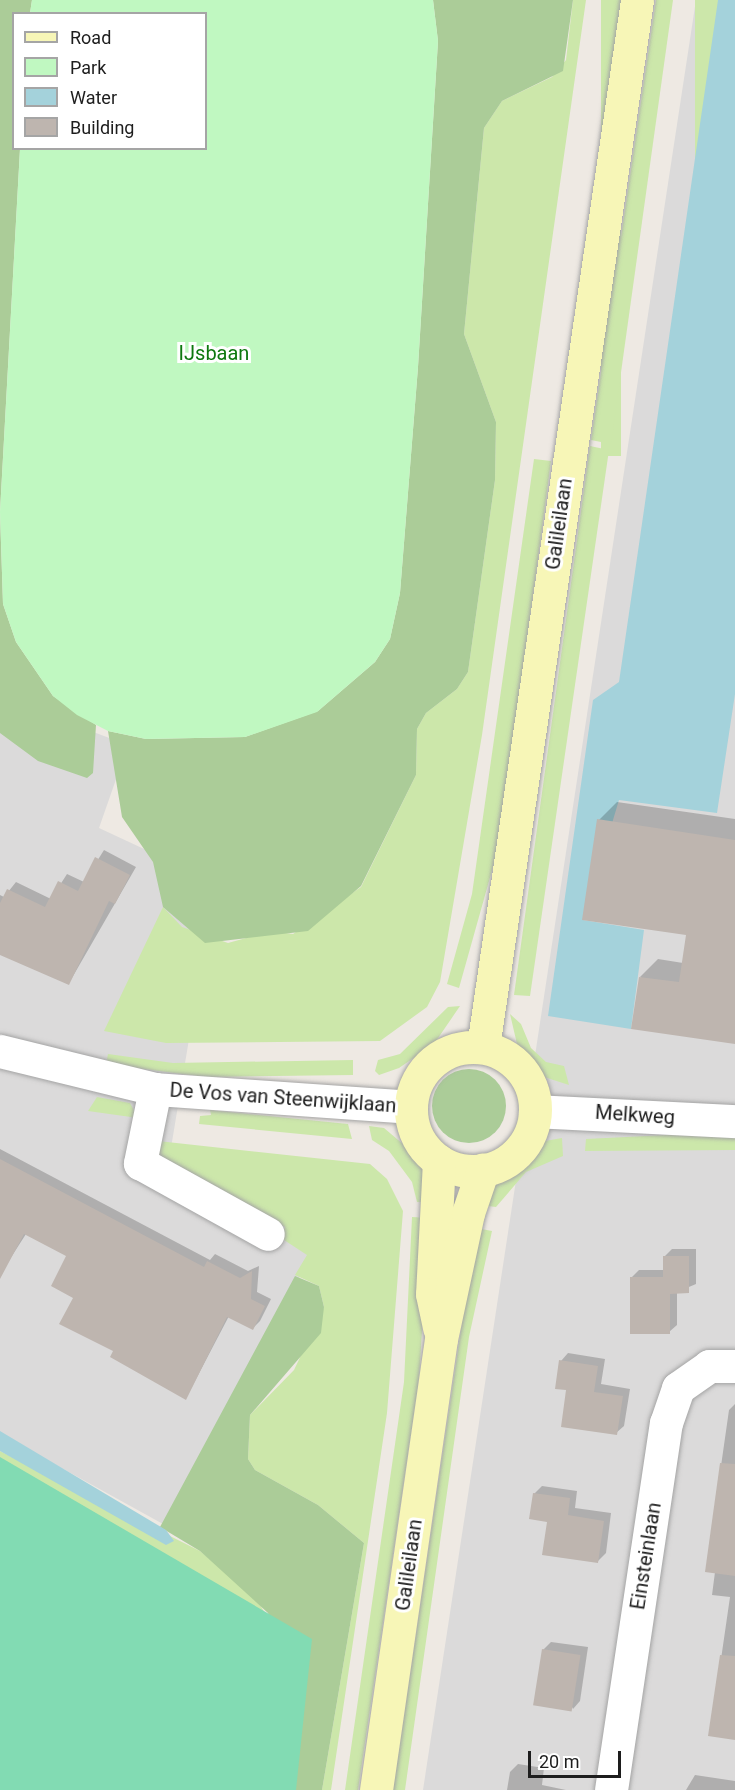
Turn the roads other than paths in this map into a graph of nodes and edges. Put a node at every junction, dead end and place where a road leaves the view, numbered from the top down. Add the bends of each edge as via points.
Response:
1 (637, 0) edge
2 (483, 1047) junction
3 (0, 1051) edge
4 (155, 1089) junction
5 (410, 1107) junction
6 (535, 1111) junction
7 (735, 1121) edge
8 (439, 1161) junction
9 (483, 1169) junction
10 (268, 1234) dead end
11 (441, 1339) junction
12 (735, 1366) edge
13 (376, 1790) edge
14 (610, 1790) edge

1 - 2 main road, Galileilaan
2 - 5 main road via 465,1047 433,1061 413,1090
2 - 6 main road via 500,1053 520,1070 533,1093
3 - 4 street, De Vos van Steenwijklaan
4 - 5 street, De Vos van Steenwijklaan
4 - 10 street, De Vos van Steenwijklaan via 140,1163
5 - 8 main road via 420,1142
6 - 7 street, Melkweg
6 - 9 main road via 525,1143 499,1166
8 - 9 main road
8 - 11 main road, Galileilaan via 432,1294
9 - 11 main road, Galileilaan via 468,1213
11 - 13 main road, Galileilaan
12 - 14 street, Einsteinlaan via 709,1366 678,1388 666,1423

